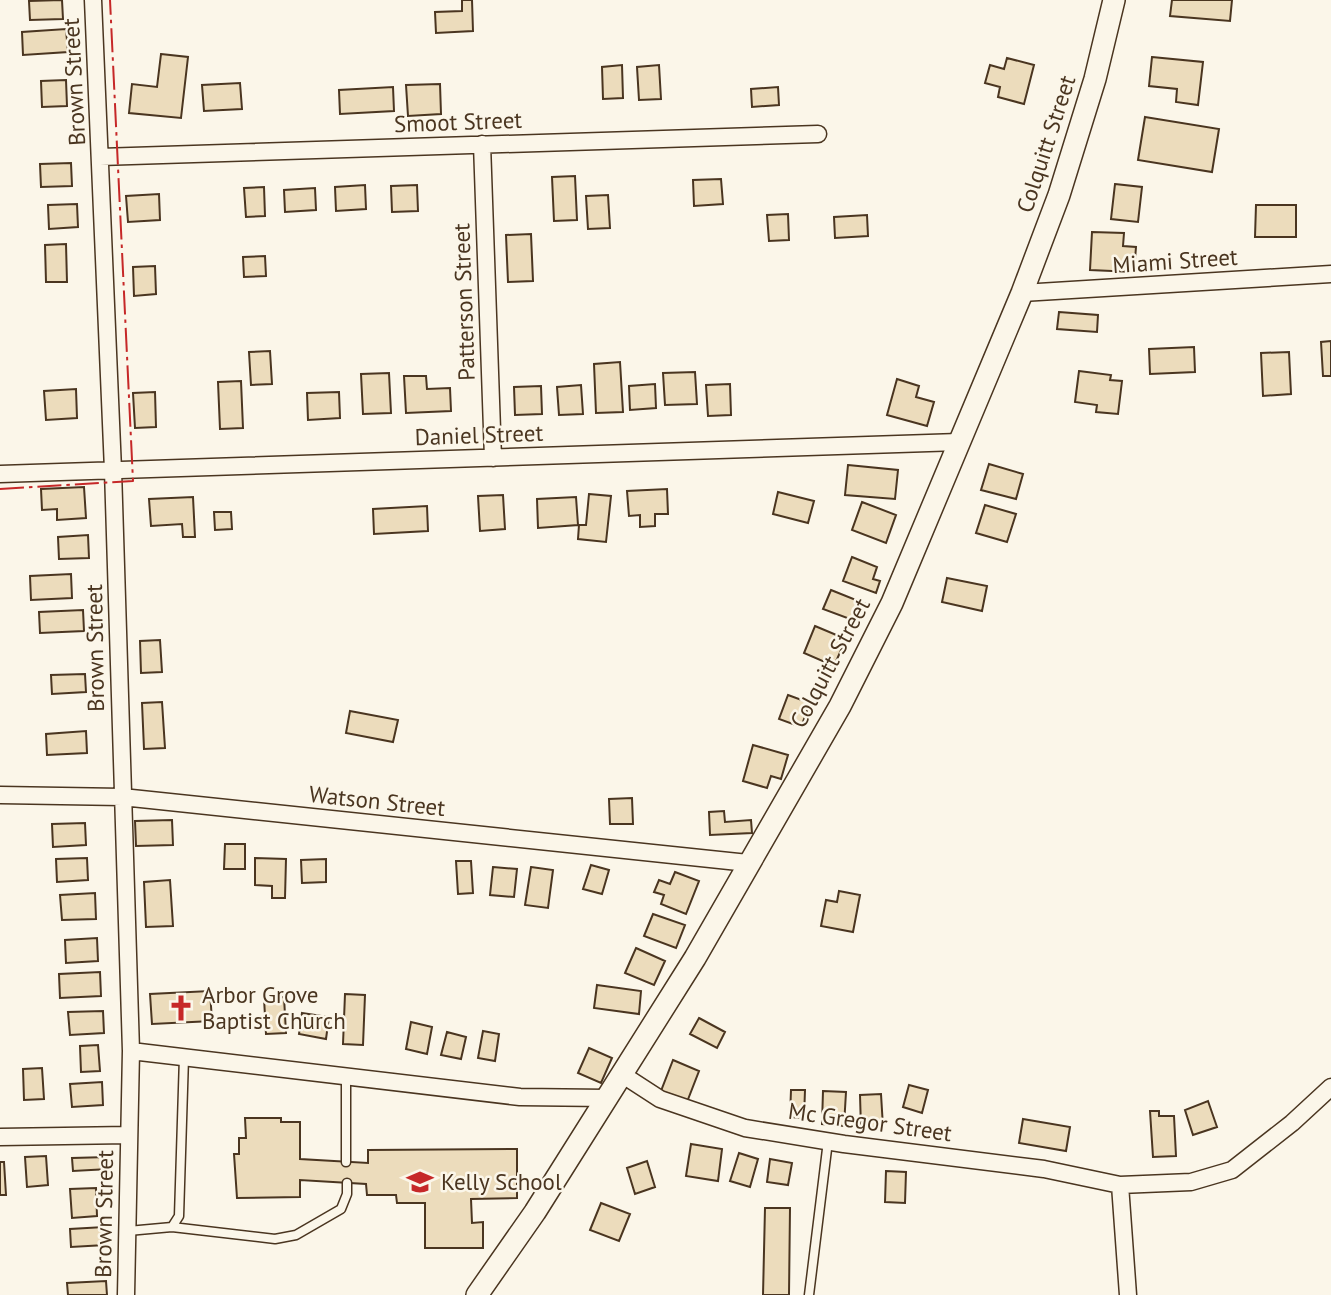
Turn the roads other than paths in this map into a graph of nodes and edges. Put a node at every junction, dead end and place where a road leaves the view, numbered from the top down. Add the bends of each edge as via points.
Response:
1 (93, 0) edge
2 (1114, 0) edge
3 (818, 134) dead end
4 (482, 144) junction
5 (100, 157) junction
6 (1331, 274) edge
7 (1022, 293) junction
8 (960, 442) junction
9 (493, 458) junction
10 (113, 470) junction
11 (0, 474) edge
12 (0, 795) edge
13 (122, 797) junction
14 (748, 863) junction
15 (131, 1051) junction
16 (184, 1056) junction
17 (623, 1075) junction
18 (346, 1076) junction
19 (1331, 1087) edge
20 (607, 1098) junction
21 (128, 1135) junction
22 (0, 1138) edge
23 (828, 1141) junction
24 (346, 1162) dead end
25 (347, 1183) dead end
26 (1121, 1185) junction
27 (172, 1227) junction
28 (128, 1231) junction
29 (126, 1295) edge
30 (477, 1295) edge
31 (809, 1295) edge
32 (1128, 1295) edge

1 - 5 street, Brown Street
2 - 7 street, Colquitt Street via 1059,195
3 - 4 street, Smoot Street
4 - 5 street, Smoot Street
4 - 9 street, Patterson Street
5 - 10 street, Brown Street
6 - 7 street, Miami Street
7 - 8 street, Colquitt Street
8 - 9 street, Daniel Street
8 - 14 street, Colquitt Street via 840,706
9 - 10 street, Daniel Street
10 - 11 street, Daniel Street
10 - 13 street, Brown Street
12 - 13 street, Watson Street
13 - 14 street, Watson Street
13 - 15 street, Brown Street
14 - 17 street, Colquitt Street
15 - 16 street
15 - 21 street, Brown Street
16 - 18 street
16 - 27 lane via 179,1216
17 - 20 street, Colquitt Street
17 - 23 street, Mc Gregor Street via 660,1099 698,1113 745,1128
18 - 20 street via 520,1097
18 - 24 lane
19 - 26 street, Mc Gregor Street via 1232,1170 1191,1182
20 - 30 street, Colquitt Street
21 - 22 street
21 - 28 street, Brown Street
23 - 26 street, Mc Gregor Street via 1044,1169
23 - 31 lane
25 - 27 lane via 341,1209 296,1235 275,1239
26 - 32 street
27 - 28 lane
28 - 29 street, Brown Street

